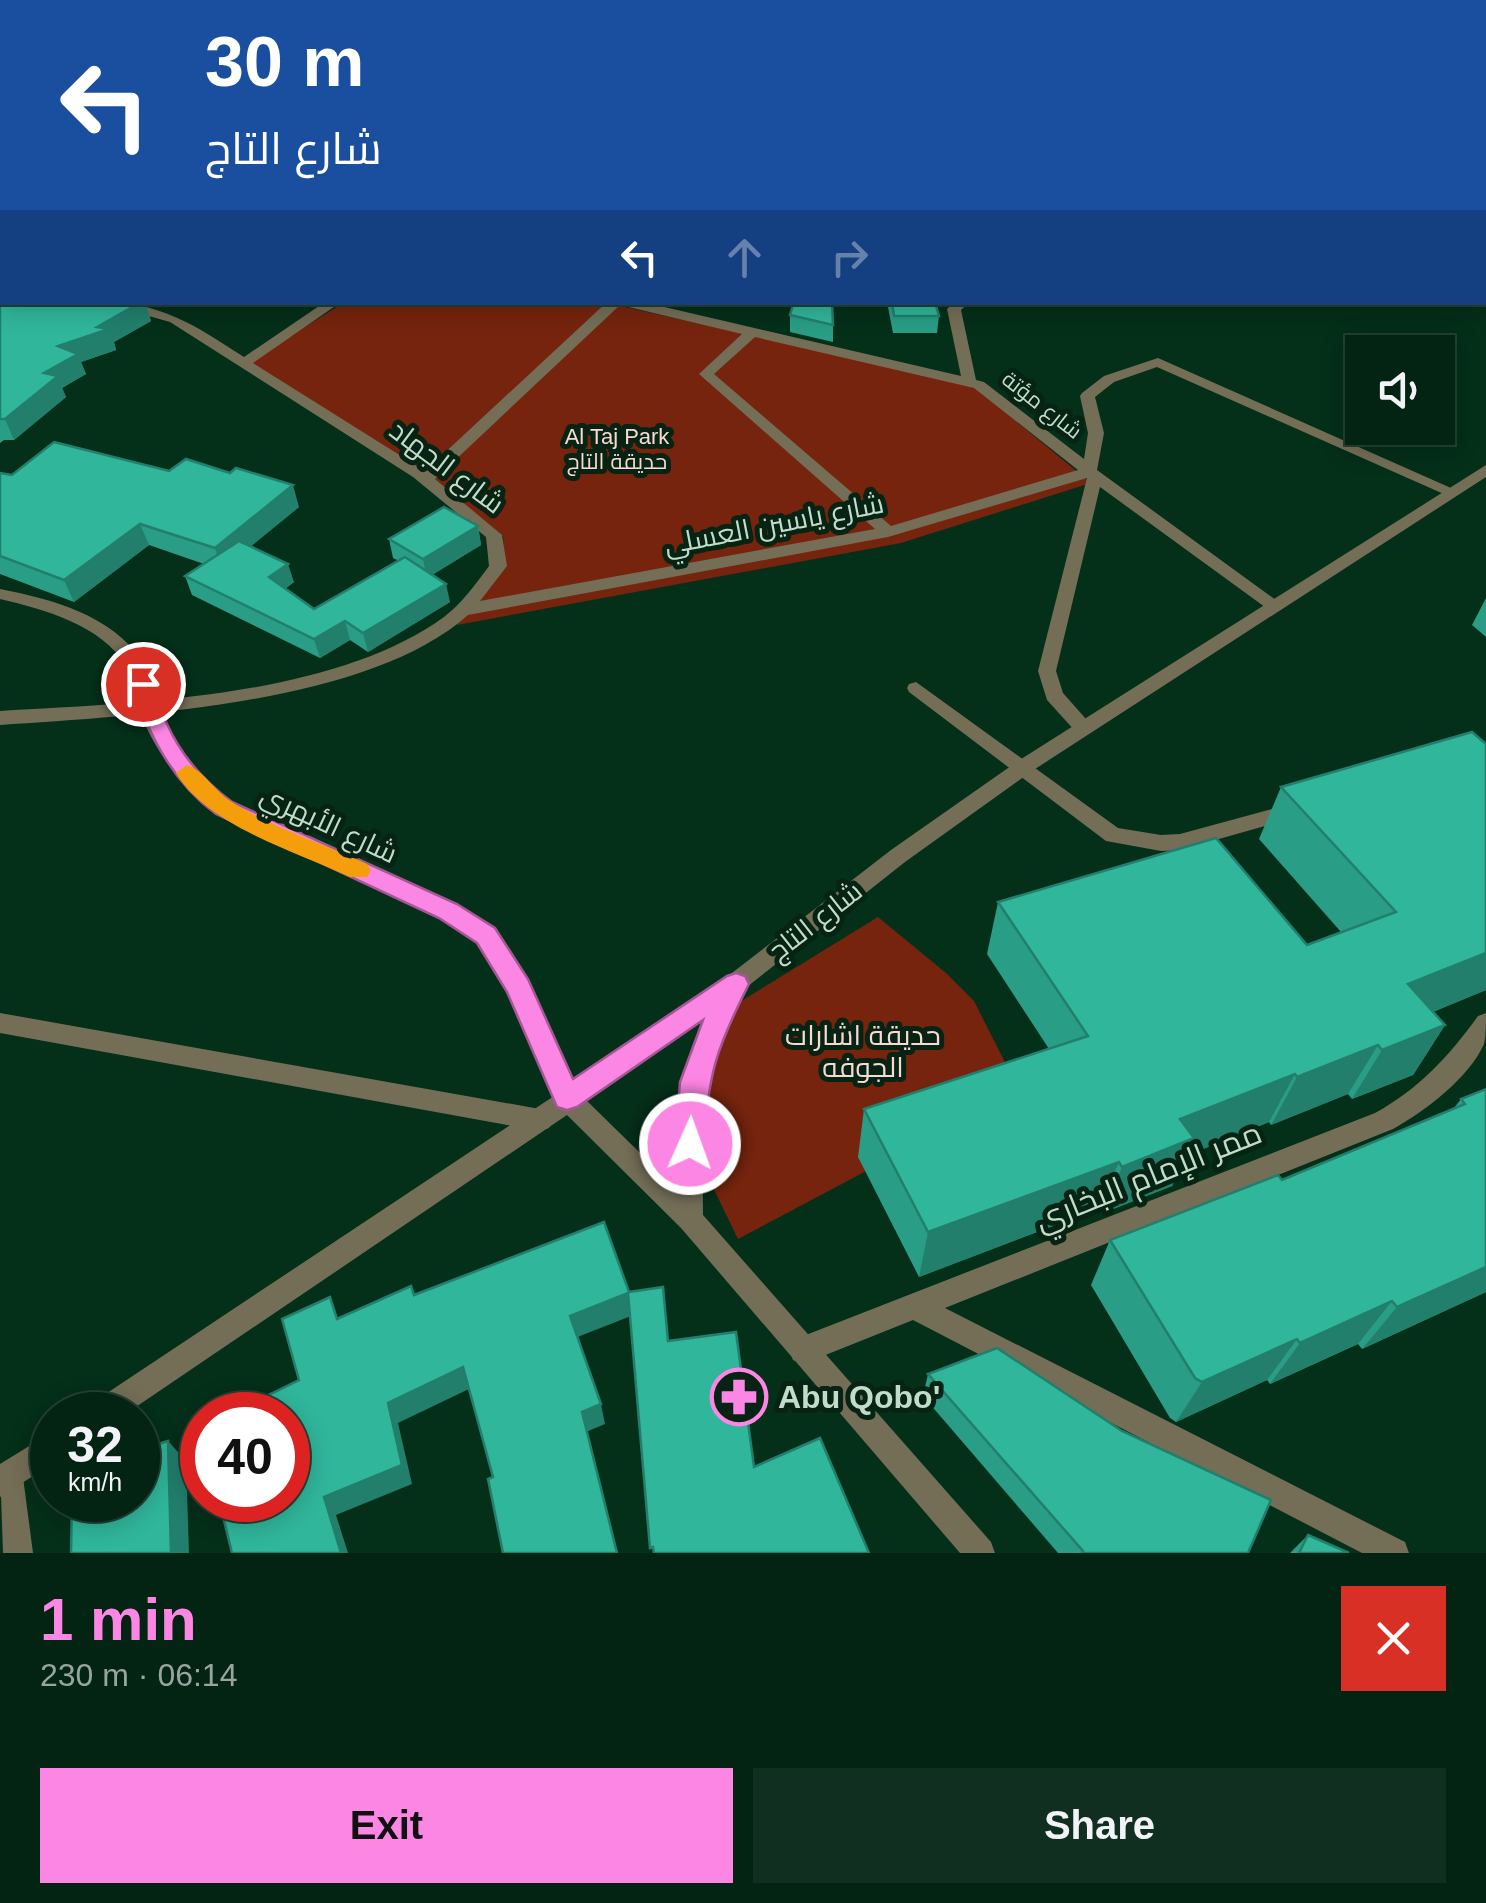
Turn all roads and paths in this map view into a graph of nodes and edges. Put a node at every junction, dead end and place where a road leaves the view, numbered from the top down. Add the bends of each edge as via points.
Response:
1 (117, 305) edge
2 (330, 305) edge
3 (612, 305) edge
4 (637, 305) edge
5 (959, 305) edge
6 (752, 332) junction
7 (245, 362) junction
8 (969, 381) junction
9 (1486, 470) edge
10 (1092, 474) junction
11 (426, 479) junction
12 (1452, 492) junction
13 (888, 532) junction
14 (0, 594) edge
15 (1275, 606) junction
16 (463, 610) junction
17 (916, 688) dead end
18 (148, 706) junction
19 (0, 718) edge
20 (1083, 728) junction
21 (1025, 766) junction
22 (1314, 804) edge
23 (736, 984) junction
24 (0, 1023) edge
25 (1486, 1023) edge
26 (567, 1098) junction
27 (540, 1120) junction
28 (690, 1219) junction
29 (913, 1306) junction
30 (803, 1350) junction
31 (134, 1392) edge
32 (30, 1462) edge
33 (4, 1480) edge
34 (18, 1553) edge
35 (980, 1553) edge
36 (1394, 1553) edge

1 - 7 street, شارع الجهاد via 175,319
2 - 7 street
3 - 11 street
4 - 6 street, شارع مؤتة
5 - 8 street via 954,308
6 - 8 street, شارع مؤتة
6 - 13 street via 706,374
7 - 11 street, شارع الجهاد
8 - 10 street, شارع مؤتة
9 - 12 street, شارع التاج
10 - 12 street via 1094,418 1086,396 1109,379 1158,362
10 - 13 street, شارع ياسين العسلي
10 - 15 street, شارع مؤتة
10 - 20 street via 1047,672 1054,696
11 - 16 street, شارع الجهاد via 498,545 498,566
12 - 15 street, شارع التاج
13 - 16 street, شارع ياسين العسلي
14 - 18 street, شارع الأبهري via 55,607 124,648
15 - 20 street, شارع التاج
16 - 18 street, شارع الجهاد via 411,644 335,674
17 - 21 street
18 - 19 street, شارع الجهاد
18 - 26 street, شارع الأبهري via 181,766 224,808 448,911 486,936 518,987
20 - 21 street, شارع التاج
21 - 22 street via 1098,826 1134,840 1180,842
21 - 23 street, شارع التاج
23 - 26 street, شارع التاج
23 - 28 street via 694,1082
24 - 27 street
25 - 29 street, ممر الإمام البخاري via 1418,1104
26 - 27 street, شارع التاج
26 - 28 street
27 - 31 street, شارع التاج
28 - 30 street
29 - 30 street, ممر الإمام البخاري
29 - 36 street
30 - 35 street
32 - 33 street
33 - 34 street

